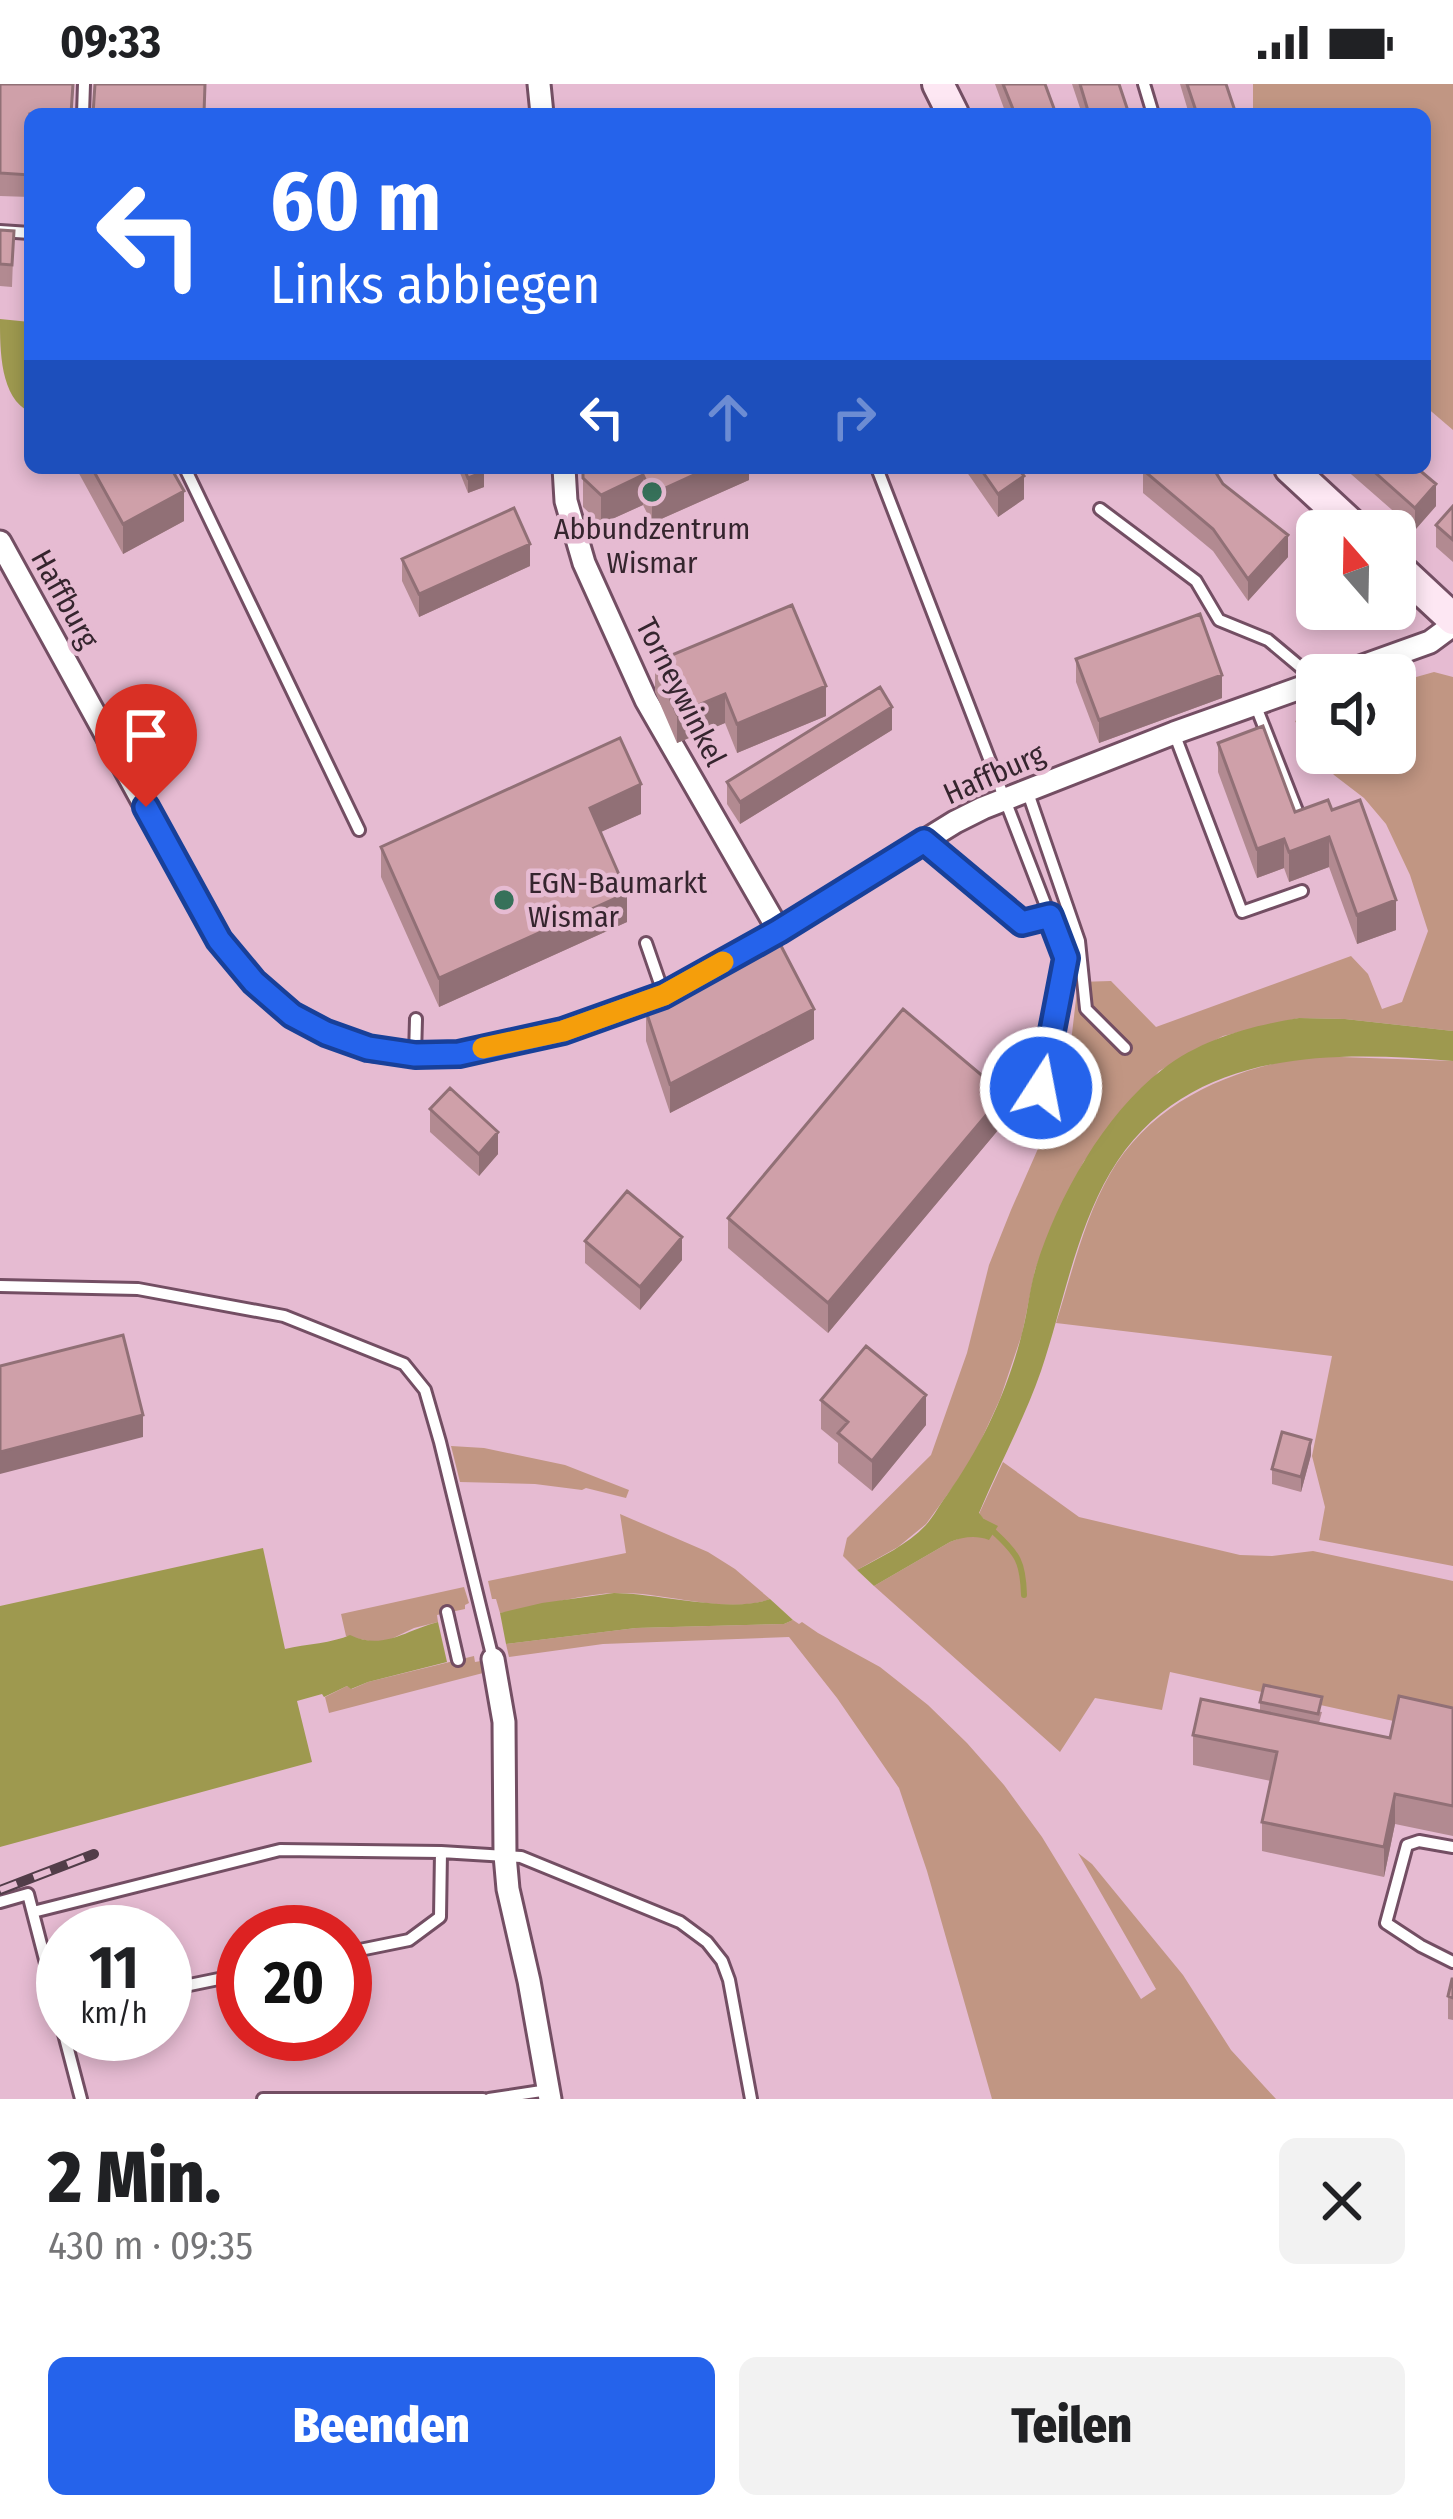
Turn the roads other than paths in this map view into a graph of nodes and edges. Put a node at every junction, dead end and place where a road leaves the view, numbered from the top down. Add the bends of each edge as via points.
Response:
1 (188, 474) edge
2 (564, 474) edge
3 (879, 474) edge
4 (1296, 474) edge
5 (1100, 509) dead end
6 (1335, 510) edge
7 (0, 542) edge
8 (1416, 586) edge
9 (1453, 622) edge
10 (1397, 654) edge
11 (1296, 664) edge
12 (1296, 689) edge
13 (1255, 704) junction
14 (1174, 733) junction
15 (1027, 790) junction
16 (1005, 799) junction
17 (1301, 821) edge
18 (359, 830) dead end
19 (924, 841) junction
20 (1302, 891) dead end
21 (1050, 916) junction
22 (779, 931) junction
23 (646, 943) dead end
24 (664, 995) junction
25 (416, 1018) dead end
26 (1125, 1048) dead end
27 (415, 1055) junction
28 (1041, 1088) dead end
29 (0, 1286) edge
30 (447, 1612) dead end
31 (458, 1660) dead end
32 (493, 1660) joint
33 (1453, 1847) edge
34 (440, 1852) junction
35 (505, 1855) junction
36 (0, 1902) edge
37 (33, 1912) junction
38 (36, 1923) edge
39 (372, 1948) edge
40 (1453, 1962) edge
41 (72, 2061) edge
42 (549, 2095) edge
43 (81, 2099) edge
44 (263, 2099) edge
45 (486, 2099) edge
46 (751, 2099) edge

1 - 18 lane
2 - 22 street, Torneywinkel via 584,562 646,700
3 - 16 lane
4 - 6 street
5 - 11 lane via 1196,581 1219,620 1268,640
7 - 27 street, Haffburg via 219,940 292,1015 368,1048
8 - 9 street
9 - 10 street via 1430,642
12 - 13 street, Haffburg
13 - 14 street, Haffburg
13 - 17 lane
14 - 15 street, Haffburg
14 - 20 lane via 1242,912
15 - 16 street, Haffburg
15 - 26 lane via 1079,941 1086,1009
16 - 19 street, Haffburg
16 - 21 lane
19 - 21 lane via 1022,923
19 - 22 street, Haffburg
21 - 28 lane via 1066,958
22 - 24 street, Haffburg
23 - 24 lane
24 - 27 street, Haffburg via 563,1031 459,1054
25 - 27 lane
29 - 32 lane via 138,1289 284,1316 404,1364 425,1390
30 - 31 lane
32 - 35 street via 504,1722
33 - 40 lane via 1407,1845 1386,1923
34 - 35 lane
34 - 37 lane via 280,1850
34 - 39 lane via 440,1917 409,1940
35 - 42 street
35 - 46 lane via 644,1906 707,1942 729,1980
36 - 37 lane via 28,1894
37 - 38 lane
41 - 43 lane
42 - 45 lane
44 - 45 lane

